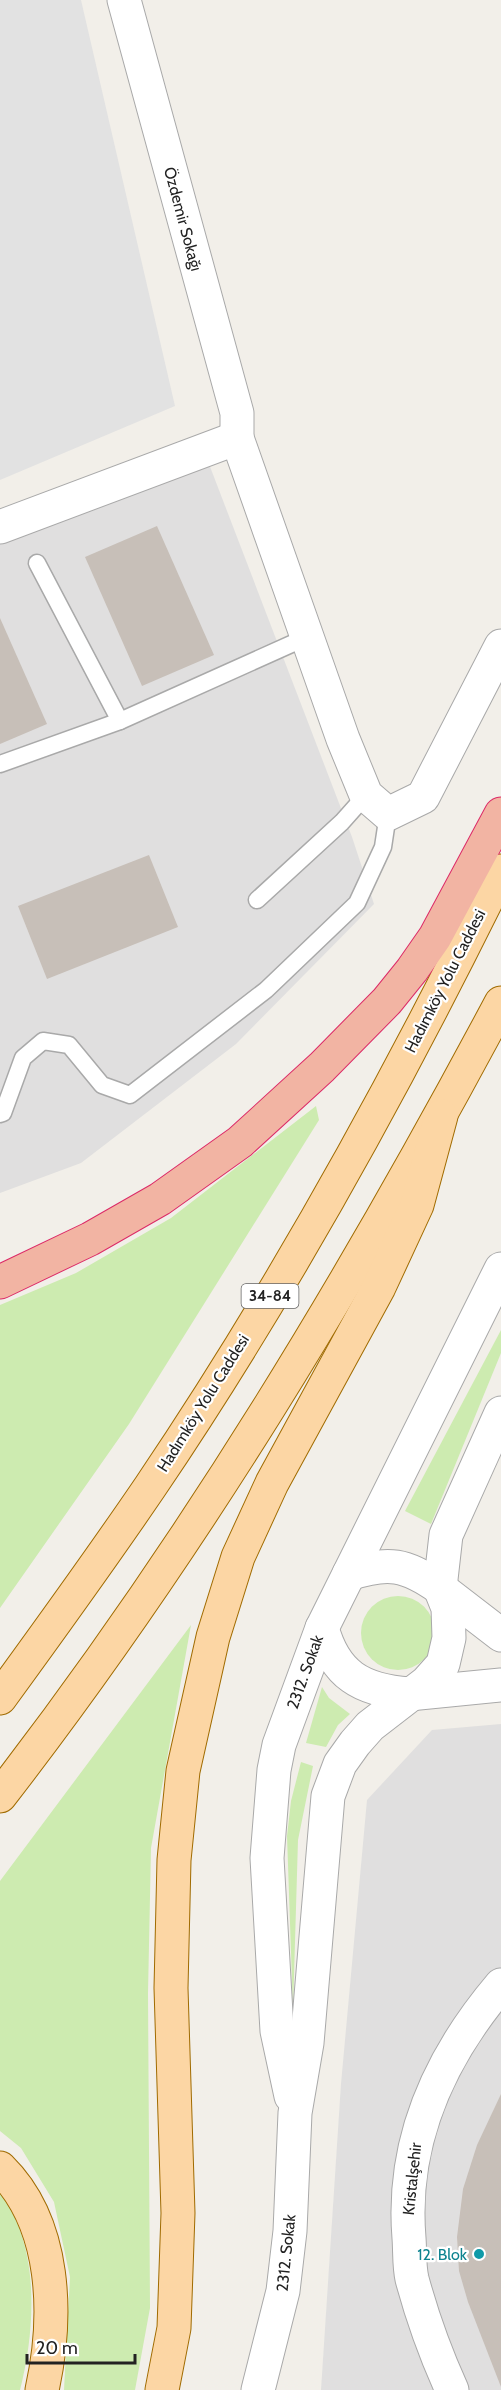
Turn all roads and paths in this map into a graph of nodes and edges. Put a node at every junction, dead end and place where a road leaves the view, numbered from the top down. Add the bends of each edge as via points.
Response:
1 (124, 0) edge
2 (237, 438) junction
3 (0, 527) edge
4 (37, 563) dead end
5 (307, 637) junction
6 (501, 646) edge
7 (120, 721) junction
8 (0, 764) edge
9 (377, 805) junction
10 (501, 814) edge
11 (501, 871) edge
12 (257, 900) dead end
13 (501, 1003) edge
14 (0, 1114) edge
15 (441, 1116) junction
16 (501, 1269) edge
17 (0, 1282) edge
18 (501, 1413) edge
19 (349, 1574) junction
20 (440, 1588) junction
21 (322, 1628) junction
22 (501, 1635) edge
23 (501, 1685) edge
24 (409, 1694) junction
25 (0, 1698) edge
26 (0, 1796) edge
27 (501, 1985) edge
28 (295, 2113) junction
29 (0, 2168) edge
30 (42, 2390) edge
31 (162, 2390) edge
32 (258, 2390) edge
33 (452, 2390) edge

1 - 2 street, Özdemir Sokağı via 237,413
2 - 3 street
2 - 5 street, Özdemir Sokağı
4 - 7 lane
5 - 7 lane
5 - 9 street, Özdemir Sokağı
6 - 9 street via 423,797
7 - 8 lane
9 - 12 lane via 342,822
9 - 14 lane via 383,847 357,903 266,990 130,1095 102,1085 69,1045 43,1041 23,1058
10 - 17 highway via 435,937 412,970 322,1067 240,1142 160,1199 90,1239
11 - 25 main road, Hadımköy Yolu Caddesi / 34-84 via 403,1063 271,1295 151,1486
13 - 15 main road
15 - 26 main road via 231,1468 124,1626
15 - 31 main road via 417,1205 379,1287 272,1483 238,1557 213,1637 186,1760 174,1860 172,1976 178,2212 174,2317
16 - 19 street, 2312. Sokak
18 - 20 street, 2312. Sokak via 446,1535
19 - 20 street via 392,1566 410,1569
19 - 21 street, 2312. Sokak
20 - 22 street
20 - 24 street, 2312. Sokak via 448,1608 449,1638 443,1664
21 - 24 street via 328,1652 342,1670 370,1686
21 - 28 street, 2312. Sokak via 279,1745 267,1858 277,2031
23 - 24 street
24 - 28 street, 2312. Sokak via 354,1743 340,1764 328,1796 307,2043
27 - 33 street, Kristalşehir via 471,2020 444,2065 416,2137 406,2206 412,2277
28 - 32 street, 2312. Sokak via 283,2290
29 - 30 main road via 32,2210 46,2257 51,2306

